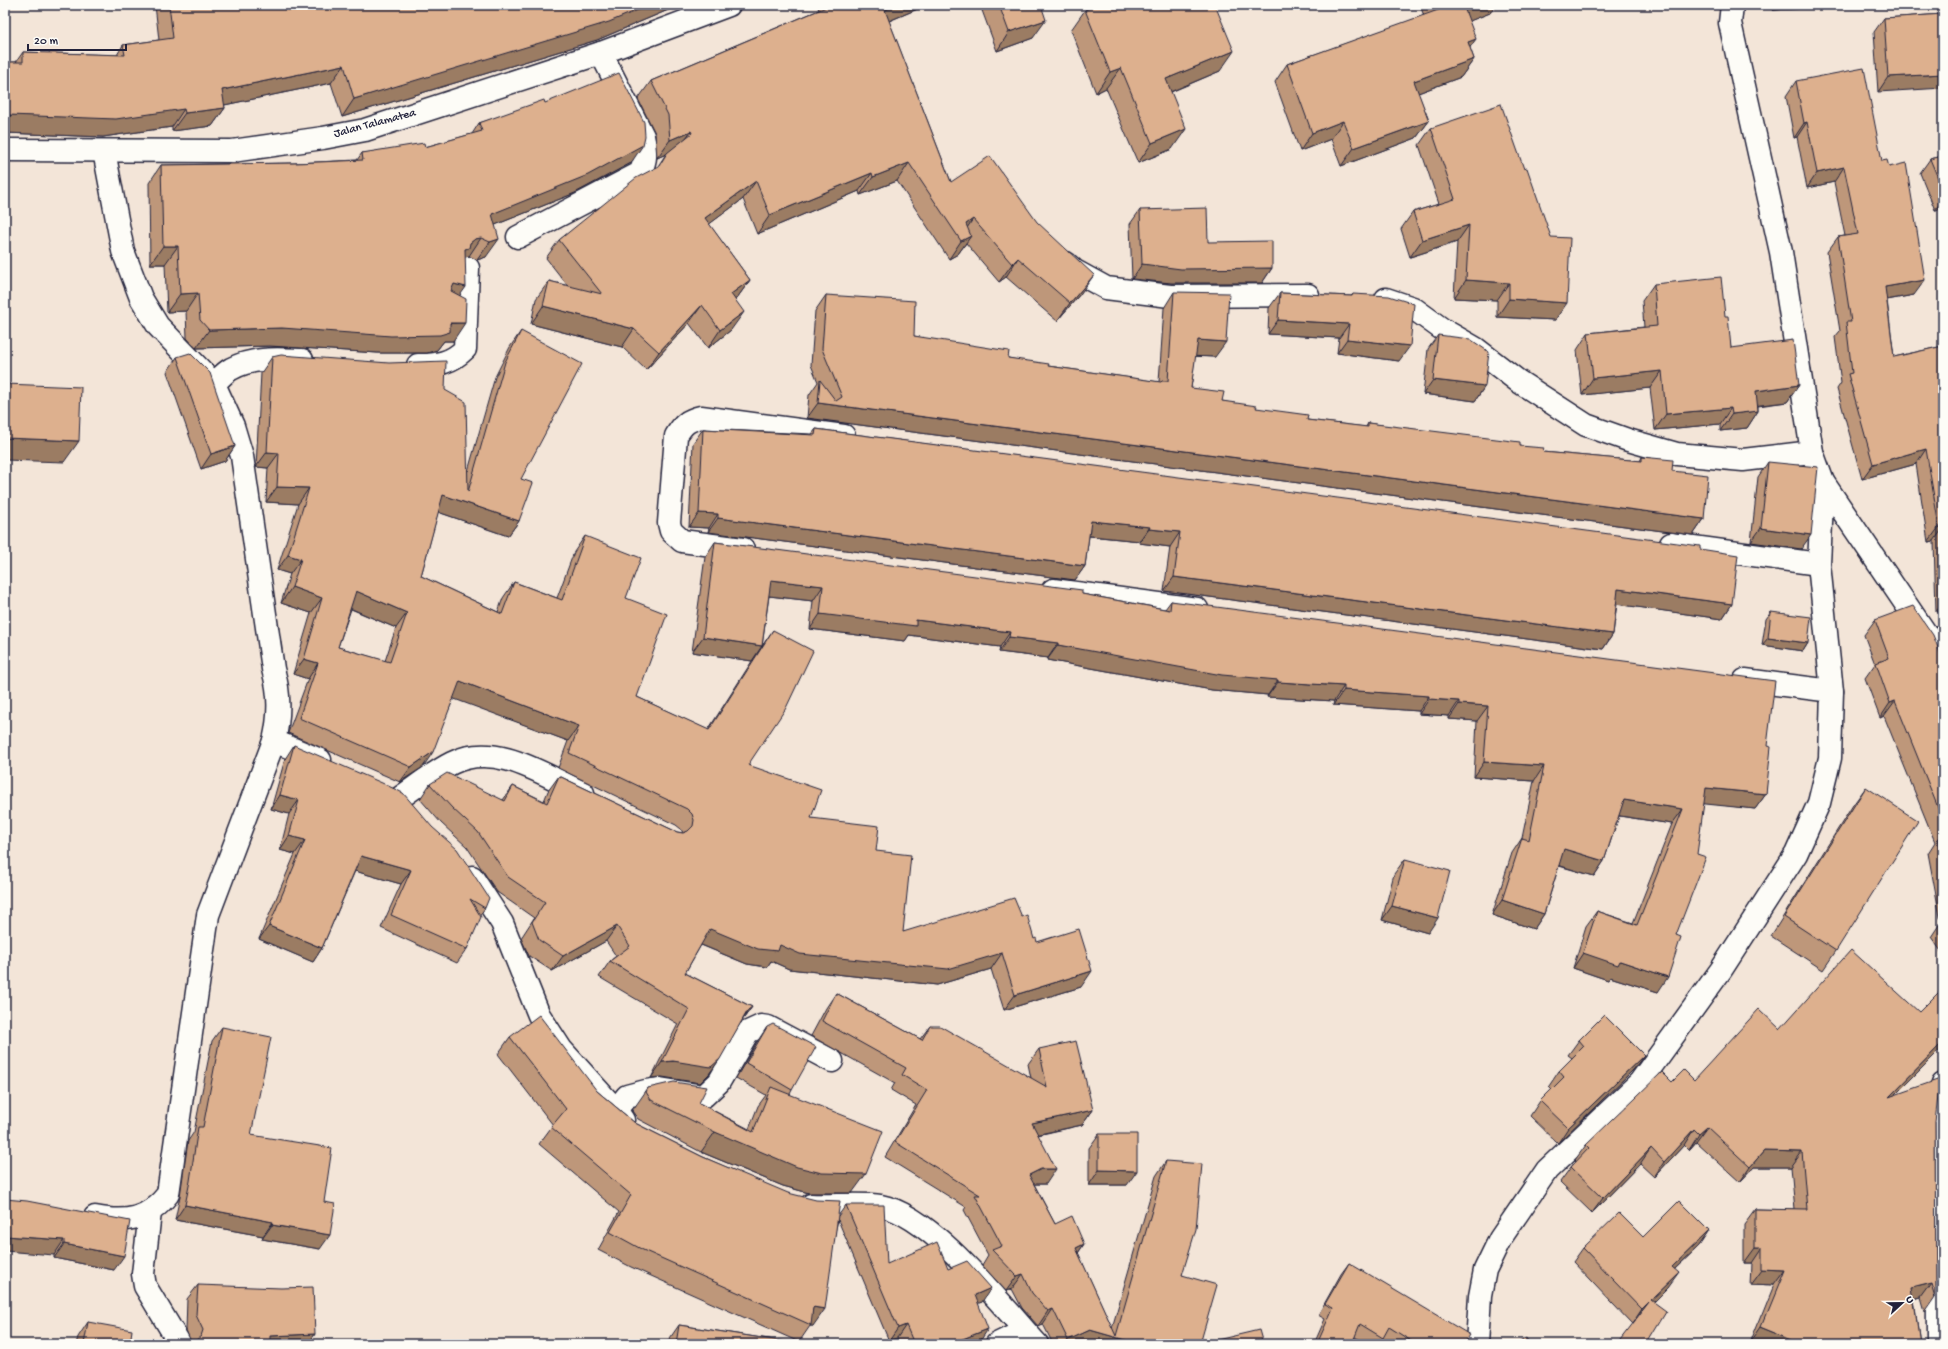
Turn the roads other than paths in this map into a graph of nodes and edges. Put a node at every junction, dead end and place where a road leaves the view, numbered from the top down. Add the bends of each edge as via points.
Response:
1 (729, 5) edge
2 (1732, 5) edge
3 (601, 53) junction
4 (5, 150) edge
5 (104, 151) junction
6 (518, 237) dead end
7 (1054, 251) edge
8 (468, 268) edge
9 (1327, 296) edge
10 (1366, 297) edge
11 (323, 362) edge
12 (400, 365) edge
13 (214, 384) junction
14 (867, 439) edge
15 (1812, 452) junction
16 (1823, 482) junction
17 (1652, 542) edge
18 (761, 552) edge
19 (1819, 564) junction
20 (1031, 587) edge
21 (1214, 611) edge
22 (1938, 646) edge
23 (1943, 669) edge
24 (1729, 678) edge
25 (1832, 692) junction
26 (274, 741) junction
27 (336, 767) edge
28 (599, 801) edge
29 (416, 814) edge
30 (461, 860) edge
31 (832, 1061) dead end
32 (1943, 1084) edge
33 (616, 1110) junction
34 (635, 1132) edge
35 (793, 1202) edge
36 (150, 1212) junction
37 (74, 1213) edge
38 (1030, 1337) edge
39 (180, 1344) edge
40 (997, 1344) edge
41 (1477, 1344) edge
42 (1938, 1344) edge

1 - 3 street, Jalan Talamatea
2 - 15 street via 1730,23 1781,252
3 - 5 street, Jalan Talamatea via 365,130 232,150
3 - 6 street via 643,136 645,162 640,173
4 - 5 street, Jalan Talamatea
5 - 13 street via 123,251 141,298 158,326
7 - 9 street via 1076,271 1106,288 1170,296
8 - 12 street via 465,348 456,358 441,363
10 - 15 street via 1381,298 1413,308 1586,425 1628,440 1677,454 1743,460
11 - 13 street via 269,358 230,369
13 - 26 street via 233,426 242,456 273,669 279,689 280,707
14 - 18 street via 701,418 690,420 682,426 676,436 669,523 671,532 682,541
15 - 16 street
16 - 19 street
16 - 22 street
17 - 19 street
19 - 25 street
20 - 21 street
22 - 23 street
24 - 25 street
25 - 41 street via 1830,758 1819,803 1796,854 1721,970 1640,1082 1547,1170 1500,1239 1485,1270 1480,1296
26 - 27 street
26 - 36 street via 208,915 168,1194
28 - 29 street via 522,764 504,758 477,756 453,762 392,792
30 - 33 street via 502,923 540,1016 561,1049
31 - 33 street via 768,1027 761,1026 748,1032 719,1082 704,1096 660,1089 646,1091 627,1096
32 - 42 street via 1937,1137
33 - 34 street via 629,1129
35 - 38 street via 807,1205 881,1206 905,1214 950,1248
36 - 37 street via 130,1219 113,1221
36 - 39 street via 143,1274 145,1286
38 - 40 street

